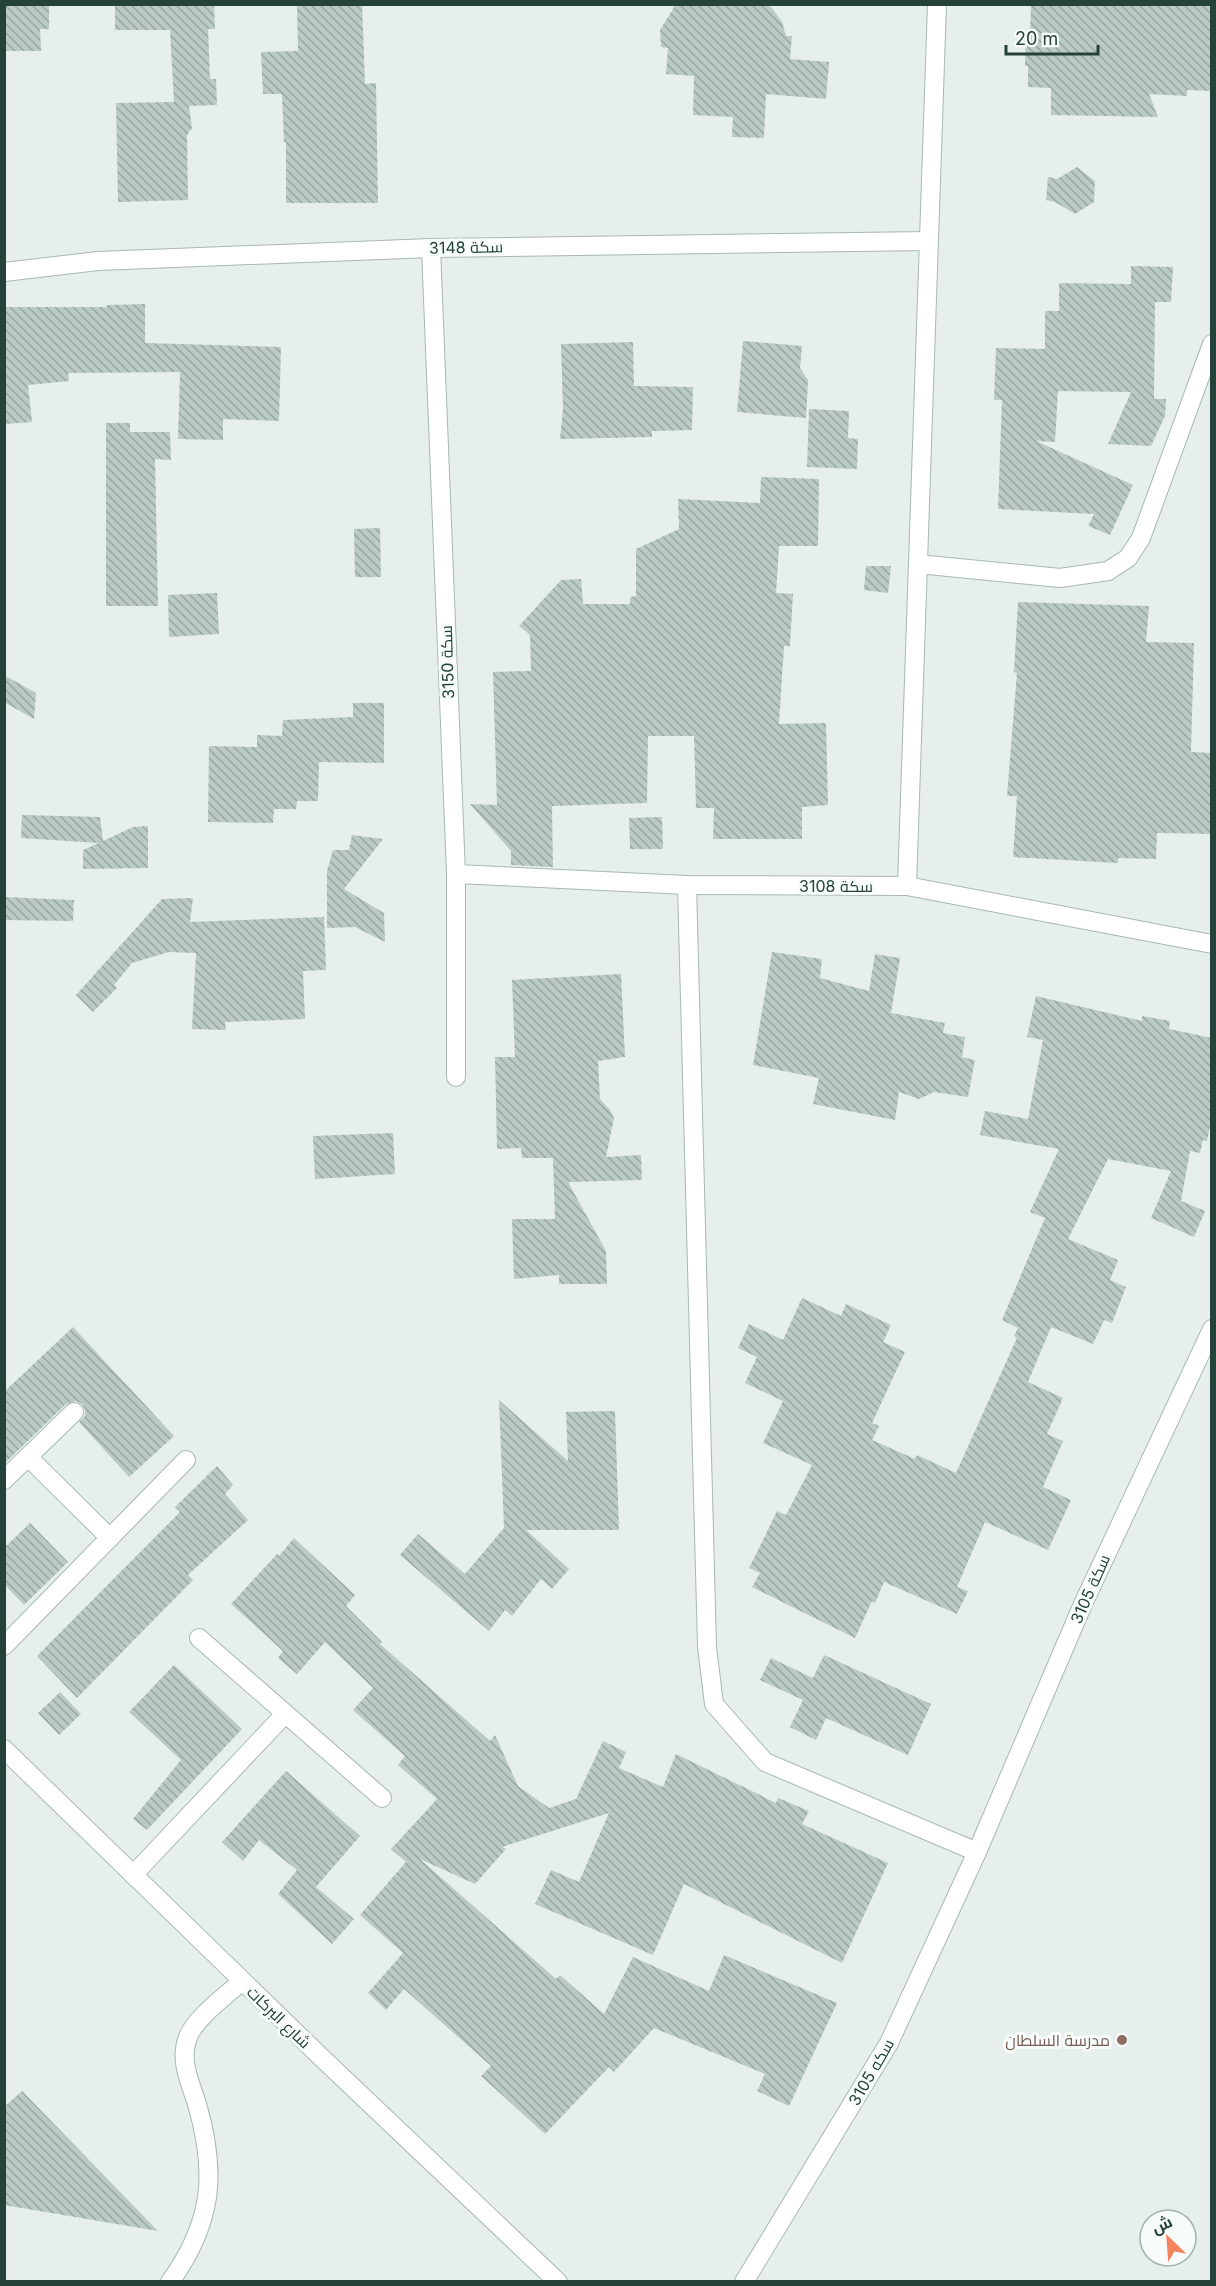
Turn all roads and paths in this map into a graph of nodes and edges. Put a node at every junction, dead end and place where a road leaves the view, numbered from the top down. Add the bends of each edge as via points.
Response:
1 (937, 4) edge
2 (928, 241) junction
3 (431, 248) junction
4 (4, 272) edge
5 (1212, 344) edge
6 (918, 564) junction
7 (456, 874) junction
8 (687, 885) junction
9 (907, 886) junction
10 (1212, 944) edge
11 (456, 1077) dead end
12 (1212, 1329) edge
13 (74, 1412) dead end
14 (28, 1457) junction
15 (186, 1460) dead end
16 (4, 1480) edge
17 (110, 1538) junction
18 (199, 1638) dead end
19 (4, 1646) edge
20 (285, 1714) junction
21 (4, 1749) edge
22 (382, 1798) dead end
23 (977, 1852) junction
24 (133, 1875) junction
25 (242, 1981) junction
26 (170, 2282) edge
27 (558, 2282) edge
28 (744, 2282) edge

1 - 2 street
2 - 3 street, سكة 3148
2 - 6 street
3 - 4 street, سكة 3148 via 98,261
3 - 7 street, سكة 3150
5 - 6 street via 1141,538 1128,558 1108,571 1060,578
6 - 9 street
7 - 8 street, سكة 3108
7 - 11 street, سكة 3150
8 - 9 street, سكة 3108
8 - 23 street via 707,1647 714,1704 765,1762
9 - 10 street, سكة 3108
12 - 23 street, سكة 3105 via 1083,1604
13 - 14 street
14 - 16 street
14 - 17 street
15 - 17 street
17 - 19 street
18 - 20 street
20 - 22 street
20 - 24 street
21 - 24 street, شارع البركات
23 - 28 street, سكه 3105 via 889,2043
24 - 25 street, شارع البركات
25 - 26 street via 197,2022 187,2040 186,2070 208,2150 209,2185 196,2239
25 - 27 street, شارع البركات

